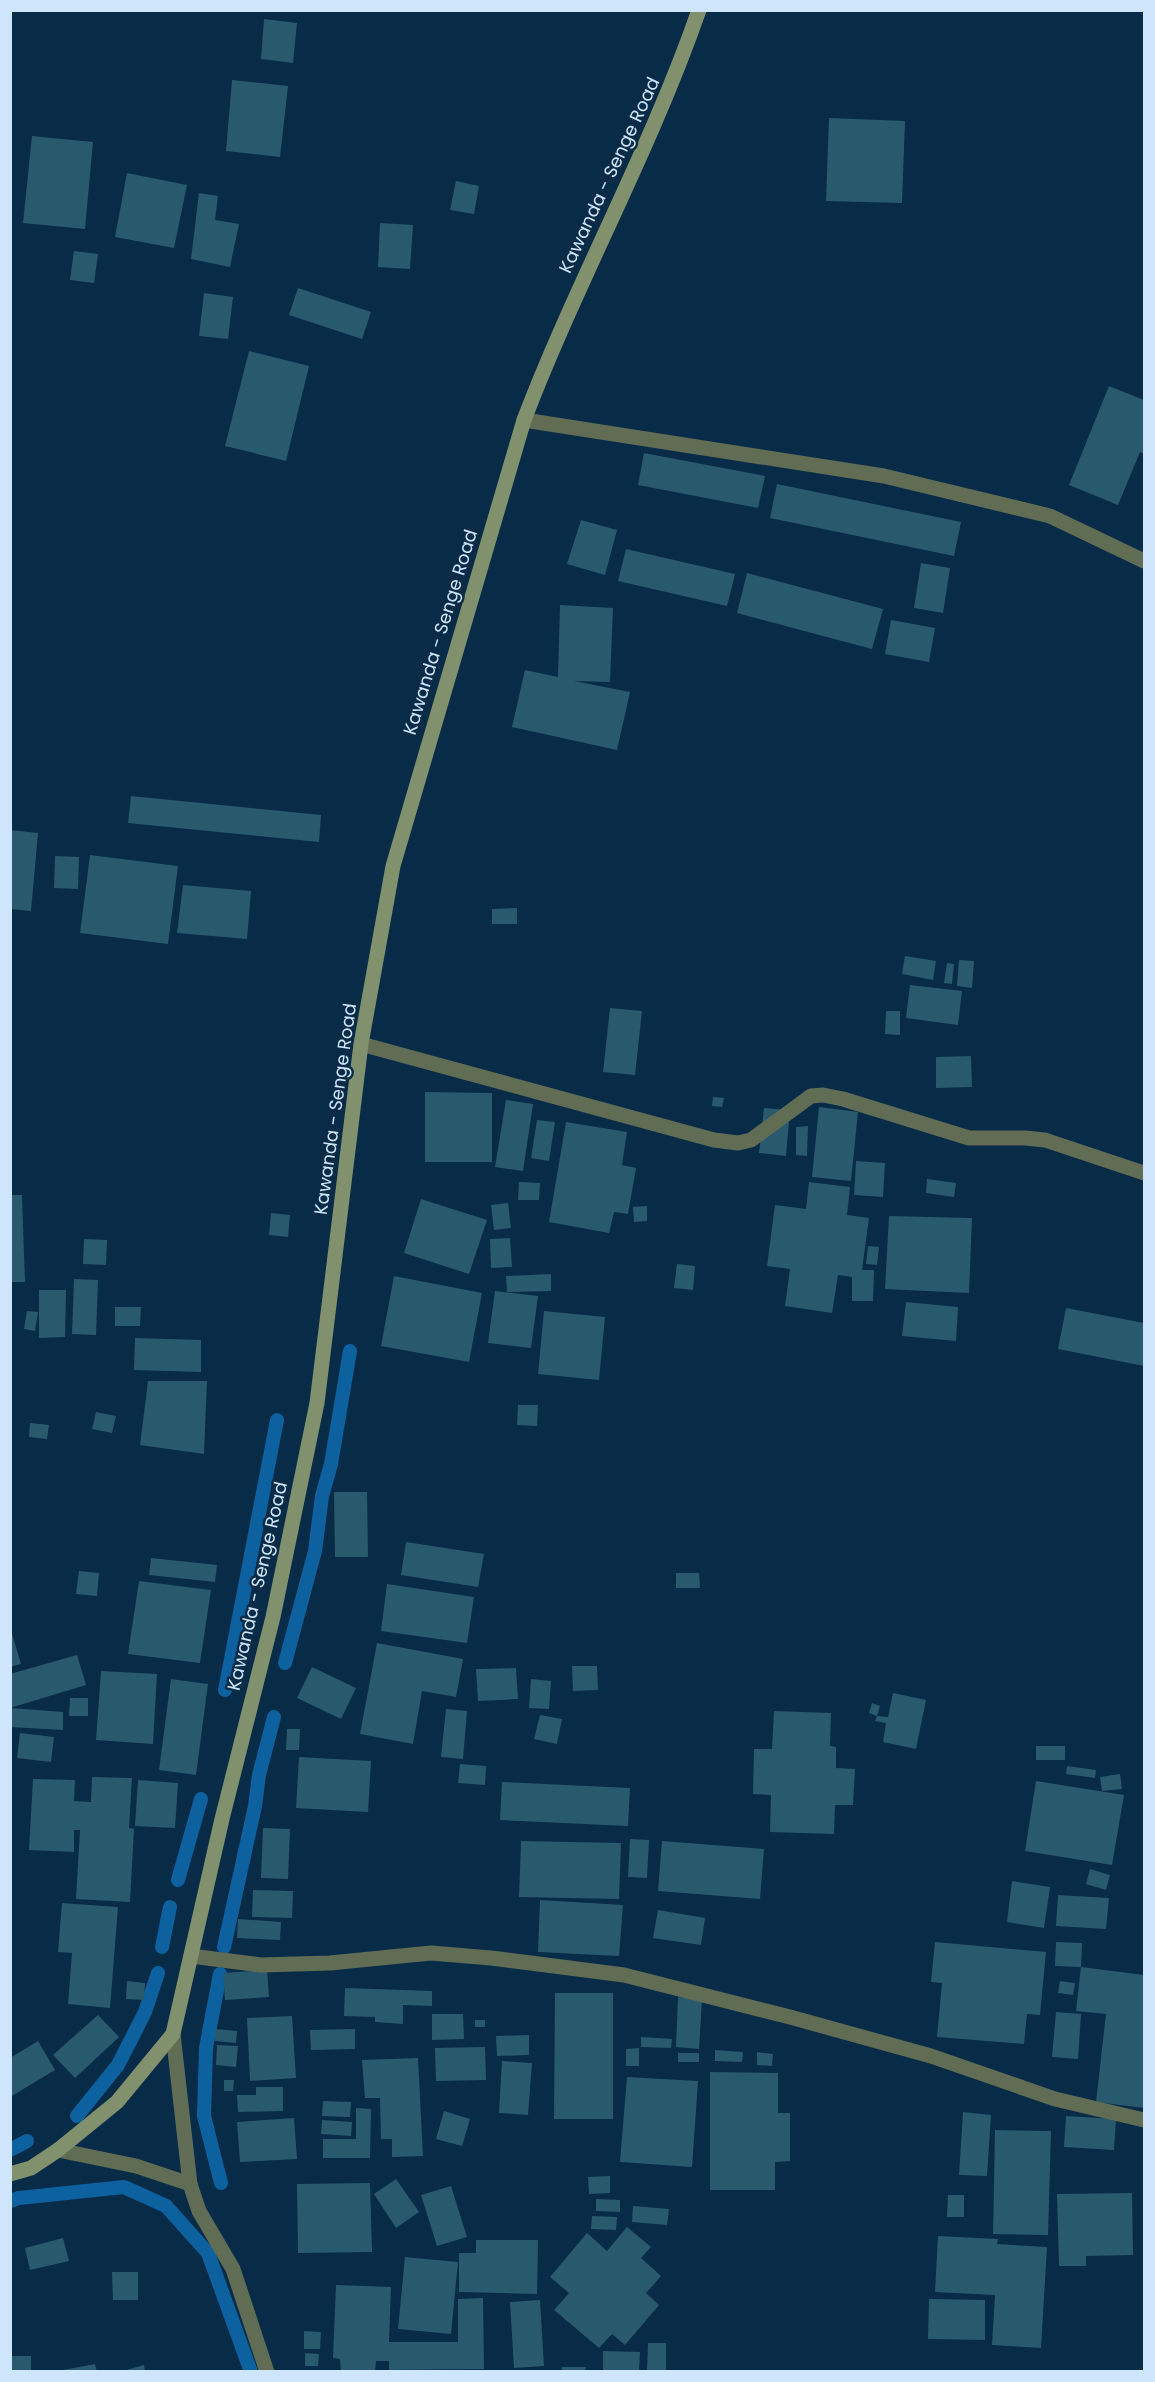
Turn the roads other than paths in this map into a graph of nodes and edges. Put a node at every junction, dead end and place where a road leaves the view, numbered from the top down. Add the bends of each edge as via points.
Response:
1 (699, 10) edge
2 (524, 420) junction
3 (1144, 561) edge
4 (361, 1044) junction
5 (1144, 1173) edge
6 (191, 1956) junction
7 (173, 2034) junction
8 (1144, 2120) edge
9 (58, 2150) junction
10 (10, 2174) edge
11 (190, 2184) junction
12 (267, 2372) edge

1 - 2 street, Kawanda - Senge Road via 677,74 549,353
2 - 3 street via 884,476 1050,516
2 - 4 street, Kawanda - Senge Road via 393,866
4 - 5 street via 714,1140 751,1140 811,1096 823,1095 969,1138 1045,1140
4 - 6 street, Kawanda - Senge Road via 317,1403 273,1617
6 - 7 street, Kawanda - Senge Road
6 - 8 street via 261,1965 430,1953 624,1975 931,2056 1055,2099
7 - 9 street, Kawanda - Senge Road via 117,2102
7 - 11 street
9 - 10 street, Kawanda - Senge Road via 31,2168
9 - 11 street via 136,2166
11 - 12 street via 199,2211 233,2269

